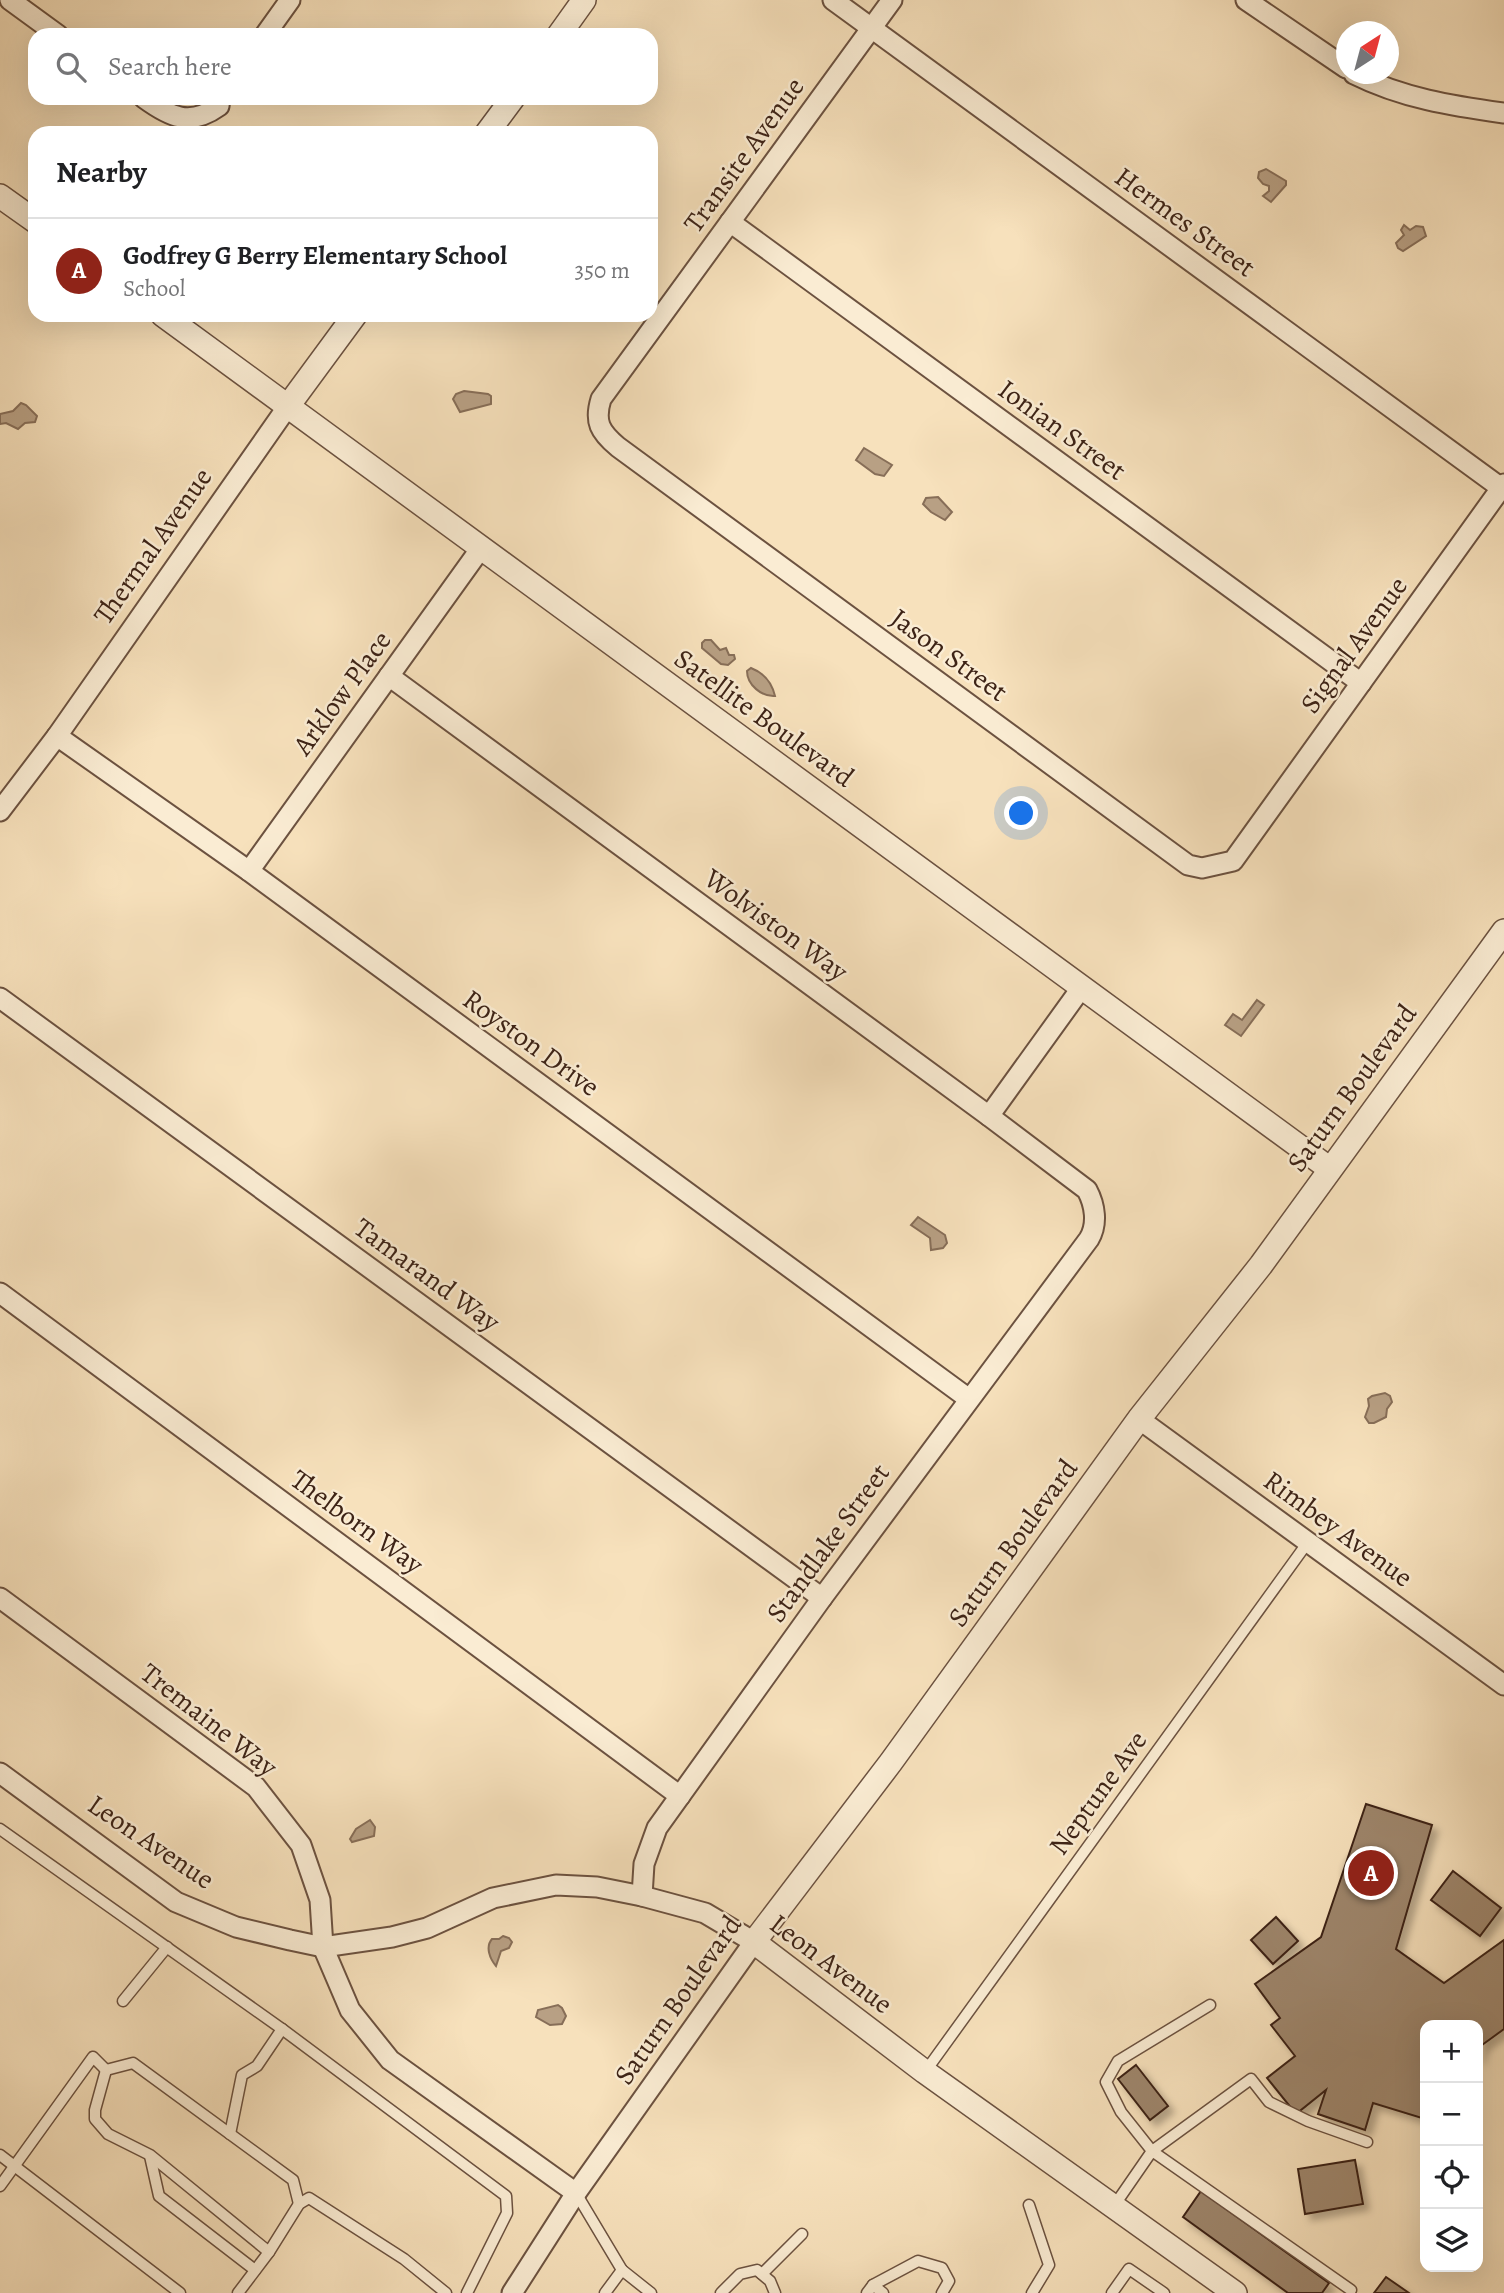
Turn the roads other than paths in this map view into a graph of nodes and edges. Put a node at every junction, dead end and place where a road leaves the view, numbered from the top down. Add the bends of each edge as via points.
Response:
1 (10, 0) edge
2 (290, 0) edge
3 (584, 0) edge
4 (833, 0) edge
5 (892, 0) edge
6 (1246, 0) edge
7 (48, 28) edge
8 (270, 28) edge
9 (564, 28) edge
10 (872, 28) junction
11 (1336, 61) edge
12 (1376, 84) edge
13 (154, 105) edge
14 (219, 105) edge
15 (508, 105) edge
16 (1504, 107) edge
17 (1504, 113) edge
18 (492, 126) edge
19 (0, 195) edge
20 (28, 216) edge
21 (730, 222) junction
22 (658, 321) edge
23 (173, 322) edge
24 (350, 322) edge
25 (657, 322) edge
26 (288, 406) junction
27 (618, 447) joint
28 (1503, 487) edge
29 (481, 548) junction
30 (389, 676) junction
31 (1362, 683) junction
32 (57, 736) junction
33 (0, 811) edge
34 (1248, 839) joint
35 (249, 870) junction
36 (1504, 931) edge
37 (1082, 987) junction
38 (0, 998) edge
39 (989, 1116) junction
40 (1330, 1169) junction
41 (1089, 1239) joint
42 (0, 1293) edge
43 (969, 1399) junction
44 (1139, 1419) junction
45 (1308, 1542) junction
46 (0, 1598) edge
47 (822, 1598) junction
48 (1504, 1685) edge
49 (0, 1773) edge
50 (680, 1796) junction
51 (0, 1829) edge
52 (642, 1896) junction
53 (754, 1942) junction
54 (167, 1947) junction
55 (323, 1947) junction
56 (123, 2001) dead end
57 (1210, 2004) dead end
58 (282, 2029) junction
59 (106, 2070) junction
60 (925, 2072) junction
61 (230, 2134) junction
62 (1367, 2142) dead end
63 (1152, 2151) junction
64 (0, 2155) edge
65 (150, 2155) junction
66 (13, 2166) junction
67 (0, 2186) edge
68 (576, 2193) junction
69 (299, 2204) junction
70 (1029, 2205) dead end
71 (1115, 2206) junction
72 (802, 2234) dead end
73 (269, 2252) junction
74 (256, 2270) junction
75 (622, 2270) junction
76 (762, 2274) junction
77 (870, 2289) edge
78 (1351, 2290) dead end
79 (180, 2293) edge
80 (238, 2293) edge
81 (446, 2293) edge
82 (467, 2293) edge
83 (512, 2293) edge
84 (605, 2293) edge
85 (651, 2293) edge
86 (721, 2293) edge
87 (775, 2293) edge
88 (883, 2293) edge
89 (942, 2293) edge
90 (1032, 2293) edge
91 (1112, 2293) edge
92 (1164, 2293) edge
93 (1235, 2293) edge

1 - 7 street
2 - 8 street
3 - 9 street
4 - 10 street, Hermes Street
5 - 10 street, Transite Avenue
6 - 11 street
10 - 21 street, Transite Avenue
10 - 28 street, Hermes Street
12 - 17 street via 1441,104
13 - 14 street via 179,118 206,115
15 - 18 street
16 - 17 street
19 - 20 street
21 - 22 street, Transite Avenue
21 - 31 street, Ionian Street
23 - 26 street, Satellite Boulevard
24 - 26 street, Thermal Avenue
25 - 27 street, Transite Avenue via 601,399 596,415 605,435
26 - 29 street, Satellite Boulevard
26 - 32 street, Thermal Avenue
27 - 34 street, Jason Street via 1188,865 1202,868 1233,861
28 - 31 street, Signal Avenue
29 - 30 street, Arklow Place
29 - 37 street, Satellite Boulevard
30 - 35 street, Arklow Place
30 - 39 street, Wolviston Way
31 - 34 street, Signal Avenue
32 - 33 street, Thermal Avenue
32 - 35 street, Royston Drive
35 - 43 street, Royston Drive
36 - 40 street, Saturn Boulevard
37 - 39 street
37 - 40 street, Satellite Boulevard
38 - 47 street, Tamarand Way
39 - 41 street, Wolviston Way via 1087,1190 1093,1201 1095,1229
40 - 44 street, Saturn Boulevard
41 - 43 street, Standlake Street
42 - 50 street, Thelborn Way
43 - 47 street, Standlake Street
44 - 45 street, Rimbey Avenue
44 - 53 street, Saturn Boulevard via 891,1762
45 - 48 street, Rimbey Avenue
45 - 60 lane, Neptune Ave
46 - 55 street, Tremaine Way via 256,1787 301,1845 320,1900
47 - 50 street, Standlake Street
49 - 55 street, Leon Avenue via 176,1902 236,1927
50 - 52 street, Standlake Street via 657,1828 645,1864
51 - 54 lane
52 - 53 street, Leon Avenue via 705,1913
52 - 55 street, Leon Avenue via 556,1885 493,1898 427,1928
53 - 60 street, Leon Avenue
53 - 68 street, Saturn Boulevard
54 - 56 lane
54 - 58 lane
55 - 68 street, Tremaine Way via 350,2010 390,2060
57 - 63 lane via 1118,2061 1106,2082 1121,2112
58 - 61 lane via 257,2066 242,2075
58 - 82 lane via 506,2196 507,2213
59 - 61 lane via 133,2063
59 - 65 lane via 96,2119 108,2134
59 - 66 lane via 93,2057
60 - 71 street, Leon Avenue
61 - 69 lane via 293,2180
62 - 63 lane via 1269,2102 1251,2079
63 - 71 lane
63 - 78 lane
64 - 66 lane
65 - 73 lane
65 - 74 lane via 159,2196
66 - 67 lane
66 - 79 lane
68 - 75 lane
68 - 83 street, Saturn Boulevard
69 - 73 lane
69 - 81 lane via 309,2198 404,2259
70 - 90 lane via 1049,2265
71 - 93 street, Leon Avenue
72 - 76 lane
73 - 74 lane
74 - 80 lane
75 - 84 lane
75 - 85 lane
76 - 86 lane via 757,2270 740,2274
76 - 87 lane
77 - 88 lane
77 - 89 lane via 918,2261 942,2268 949,2281
91 - 92 lane via 1129,2269

